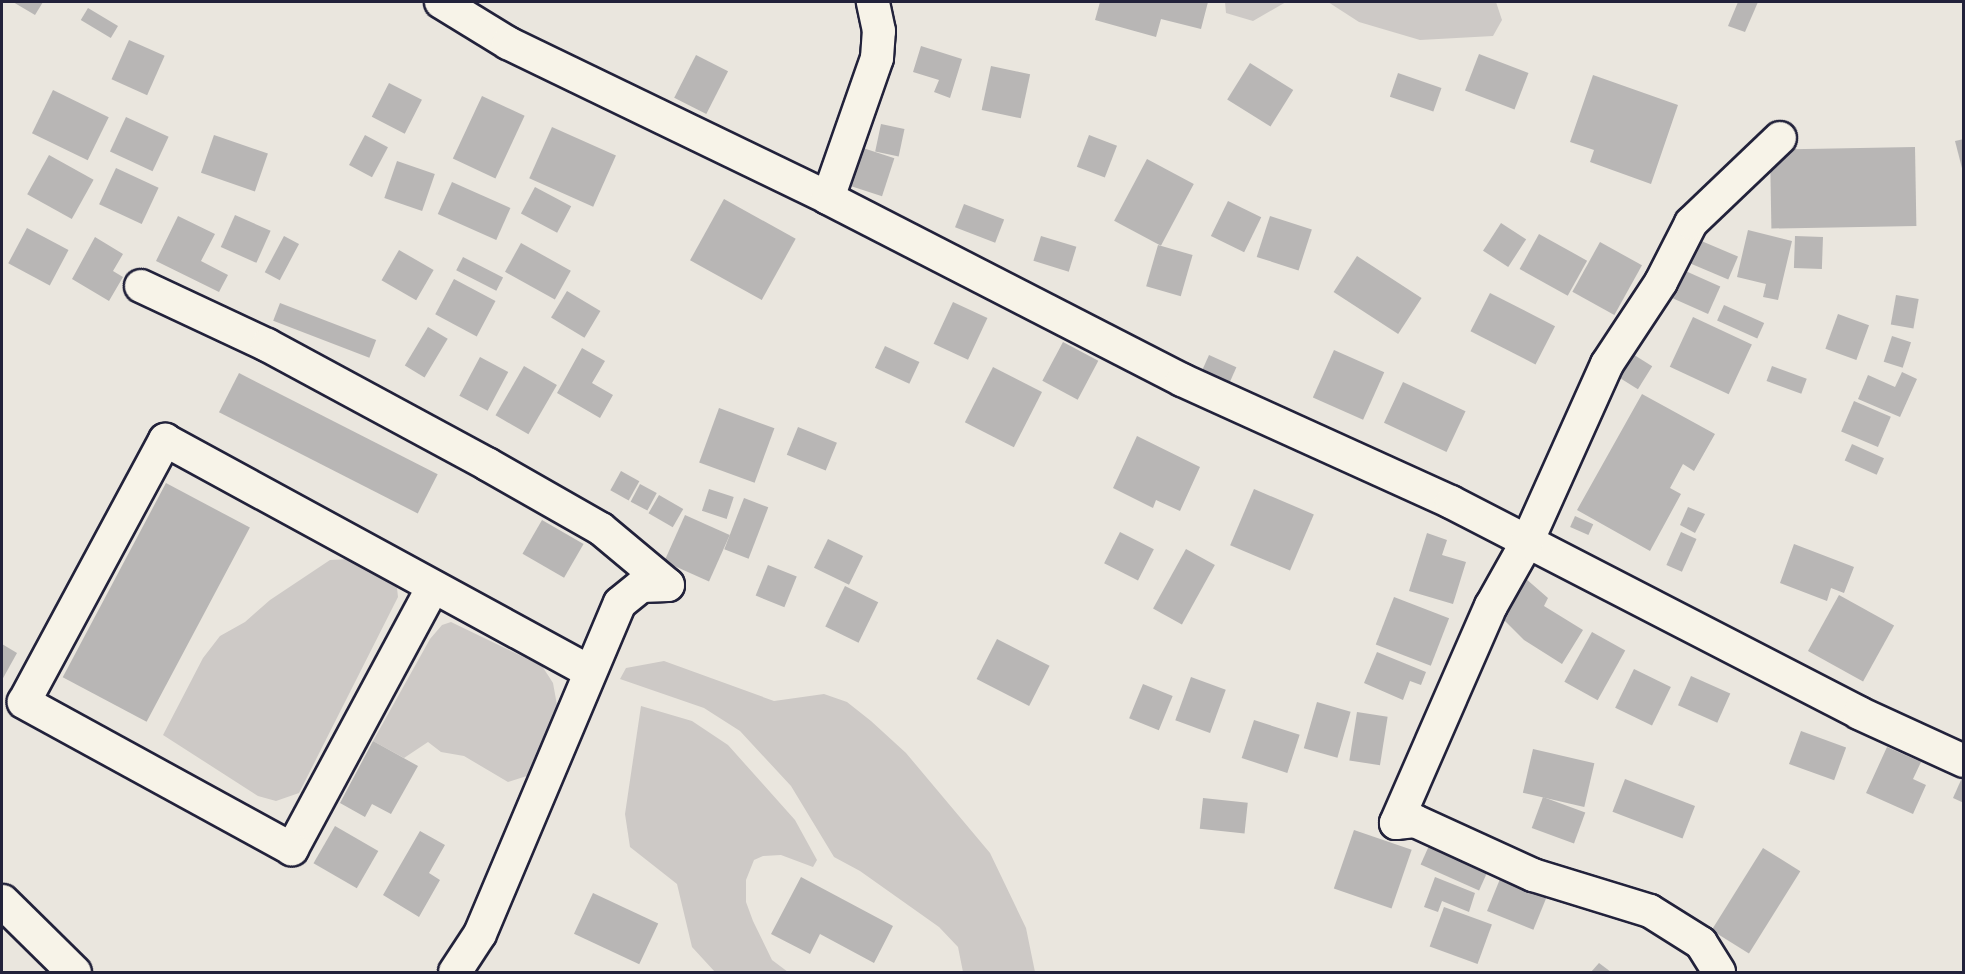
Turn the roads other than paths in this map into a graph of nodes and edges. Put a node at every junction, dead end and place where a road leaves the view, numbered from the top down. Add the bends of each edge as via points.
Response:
1 (441, 2) edge
2 (873, 2) edge
3 (1780, 138) dead end
4 (828, 198) junction
5 (141, 286) dead end
6 (1527, 542) junction
7 (433, 587) junction
8 (590, 672) junction
9 (1964, 761) edge
10 (2, 901) edge
11 (74, 972) edge
12 (455, 972) edge
13 (1719, 972) edge

1 - 4 street via 508,43
2 - 4 street via 879,31 877,58
3 - 6 street via 1691,223 1661,282 1607,364
4 - 6 street via 1182,380 1451,502
5 - 8 street via 267,345 487,464 601,529 634,554 668,585 641,586 620,603
6 - 9 street via 1859,713
6 - 13 street via 1491,606 1396,823 1414,821 1533,875 1650,911 1701,943
7 - 7 street via 165,440 24,702 292,849
7 - 8 street
8 - 12 street via 480,934
10 - 11 main road

